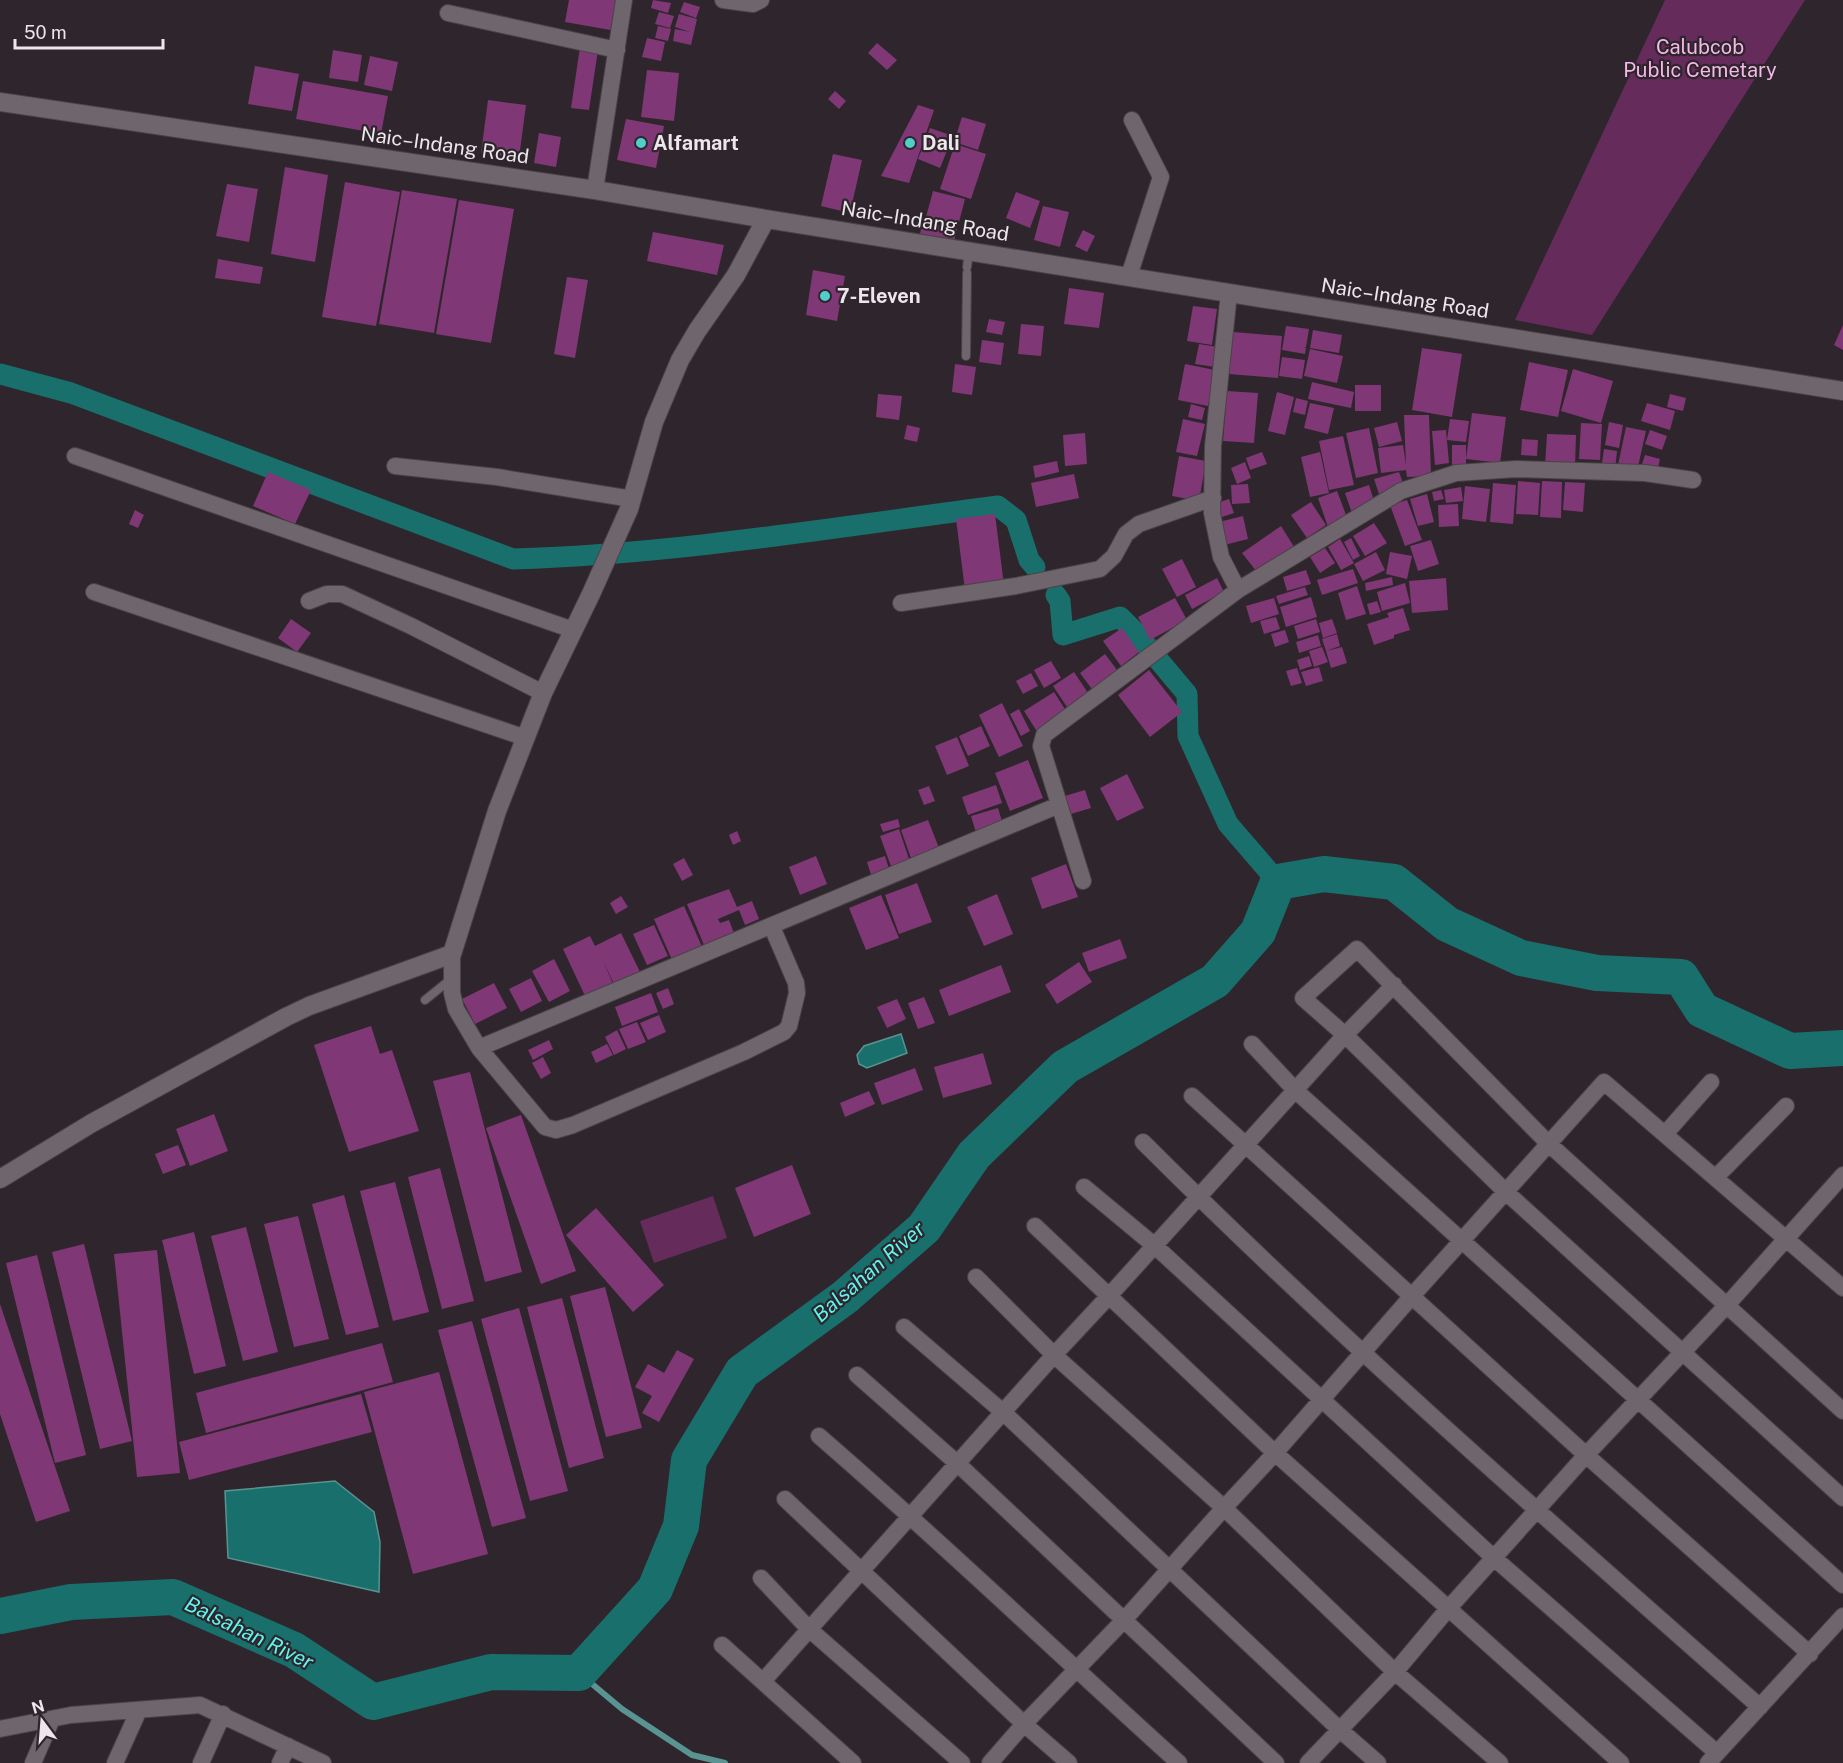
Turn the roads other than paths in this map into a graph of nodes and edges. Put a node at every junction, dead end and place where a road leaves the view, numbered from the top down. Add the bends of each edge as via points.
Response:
1 (624, 0) edge
2 (723, 0) edge
3 (761, 0) edge
4 (448, 13) dead end
5 (616, 50) junction
6 (0, 102) edge
7 (1132, 120) dead end
8 (595, 190) junction
9 (766, 219) junction
10 (968, 264) junction
11 (1129, 276) junction
12 (1229, 292) junction
13 (966, 356) dead end
14 (1843, 391) edge
15 (75, 456) dead end
16 (395, 466) dead end
17 (1693, 480) dead end
18 (1213, 498) junction
19 (630, 504) junction
20 (1238, 590) junction
21 (94, 592) dead end
22 (309, 601) dead end
23 (901, 603) dead end
24 (573, 630) junction
25 (543, 693) junction
26 (525, 738) junction
27 (1059, 805) junction
28 (1083, 881) dead end
29 (772, 927) junction
30 (452, 954) junction
31 (451, 978) junction
32 (1394, 985) junction
33 (425, 1000) dead end
34 (1345, 1035) junction
35 (1252, 1044) dead end
36 (479, 1048) junction
37 (1711, 1082) dead end
38 (1296, 1090) junction
39 (1192, 1096) dead end
40 (1786, 1106) dead end
41 (1665, 1134) junction
42 (1143, 1142) dead end
43 (1549, 1144) junction
44 (1246, 1146) junction
45 (1843, 1175) edge
46 (1716, 1177) junction
47 (0, 1179) edge
48 (1084, 1187) dead end
49 (1507, 1193) junction
50 (1198, 1197) junction
51 (1035, 1226) dead end
52 (1786, 1238) junction
53 (1463, 1242) junction
54 (1155, 1246) junction
55 (976, 1277) dead end
56 (1843, 1287) edge
57 (1412, 1296) junction
58 (1108, 1297) junction
59 (1727, 1305) junction
60 (904, 1327) dead end
61 (1683, 1351) junction
62 (1364, 1354) junction
63 (1054, 1355) junction
64 (857, 1375) dead end
65 (1322, 1401) junction
66 (1637, 1401) junction
67 (1843, 1411) edge
68 (1004, 1413) junction
69 (819, 1436) dead end
70 (1275, 1454) junction
71 (1586, 1455) junction
72 (958, 1464) junction
73 (1843, 1498) edge
74 (786, 1499) dead end
75 (1224, 1508) junction
76 (1537, 1511) junction
77 (910, 1514) junction
78 (1494, 1558) junction
79 (1170, 1569) junction
80 (862, 1572) junction
81 (761, 1578) dead end
82 (1843, 1585) edge
83 (1447, 1610) junction
84 (1843, 1616) edge
85 (1124, 1620) junction
86 (809, 1629) junction
87 (723, 1645) dead end
88 (1810, 1654) junction
89 (1076, 1670) junction
90 (1395, 1672) junction
91 (764, 1680) junction
92 (1760, 1707) junction
93 (139, 1710) junction
94 (223, 1714) junction
95 (52, 1719) junction
96 (1024, 1724) junction
97 (1339, 1728) junction
98 (0, 1729) edge
99 (288, 1746) junction
100 (1713, 1758) edge
101 (33, 1763) edge
102 (115, 1763) edge
103 (201, 1763) edge
104 (280, 1763) edge
105 (323, 1763) edge
106 (854, 1763) edge
107 (962, 1763) edge
108 (990, 1763) edge
109 (1069, 1763) edge
110 (1179, 1763) edge
111 (1276, 1763) edge
112 (1308, 1763) edge
113 (1378, 1763) edge
114 (1500, 1763) edge
115 (1620, 1763) edge

1 - 5 street
2 - 3 street via 753,4
4 - 5 street
5 - 8 street
6 - 8 main road, Naic–Indang Road
7 - 11 street via 1161,177
8 - 9 main road, Naic–Indang Road
9 - 10 main road, Naic–Indang Road
9 - 19 main road via 736,275 680,360 654,422
10 - 11 main road, Naic–Indang Road
10 - 13 lane
11 - 12 main road, Naic–Indang Road
12 - 14 main road, Naic–Indang Road
12 - 18 street via 1213,446
15 - 24 street
16 - 19 street via 497,477
17 - 20 street via 1645,473 1528,469 1456,473 1401,491
18 - 20 street via 1212,513 1221,557
18 - 23 street via 1139,524 1126,534 1114,556 1100,568 1016,586
19 - 24 main road
20 - 27 street via 1044,735 1041,746
21 - 26 street
22 - 25 street via 327,594 342,594
24 - 25 main road
25 - 26 main road
26 - 30 main road via 497,811
27 - 28 street
27 - 29 street
29 - 36 street
29 - 36 street via 796,983 789,1026 784,1032 573,1125 556,1130 545,1127
30 - 31 street
30 - 47 main road via 286,1017 92,1123
31 - 33 lane
31 - 36 street via 456,1009
32 - 34 street
32 - 34 street via 1357,948 1303,998
32 - 43 street
34 - 38 street
34 - 49 street
35 - 38 street
37 - 41 street
38 - 44 street
38 - 53 street
39 - 44 street
40 - 46 street
41 - 43 street via 1604,1082
41 - 46 street
42 - 50 street
43 - 49 street
43 - 59 street
44 - 50 street
44 - 57 street
45 - 52 street
46 - 52 street
48 - 54 street
49 - 53 street
49 - 61 street
50 - 54 street
50 - 62 street
51 - 58 street
52 - 56 street
52 - 59 street
53 - 57 street
53 - 66 street
54 - 58 street
54 - 65 street
55 - 63 street
57 - 62 street
57 - 71 street
58 - 63 street
58 - 70 street
59 - 61 street
59 - 67 street
60 - 68 street
61 - 66 street
61 - 73 street
62 - 65 street
62 - 76 street
63 - 68 street
63 - 75 street
64 - 72 street
65 - 70 street
65 - 78 street
66 - 71 street
66 - 82 street
68 - 72 street
68 - 79 street
69 - 77 street
70 - 75 street
70 - 83 street
71 - 76 street
71 - 88 street
72 - 77 street
72 - 85 street
74 - 80 street
75 - 79 street
75 - 90 street
76 - 78 street
76 - 92 street
77 - 80 street
77 - 89 street
78 - 83 street
78 - 100 street
79 - 85 street
79 - 97 street
80 - 86 street
80 - 96 street
81 - 86 street
83 - 90 street
83 - 115 street
84 - 88 street
85 - 89 street
85 - 111 street
86 - 91 street
86 - 107 street
87 - 91 street
88 - 92 street
89 - 96 street
89 - 110 street
90 - 97 street
90 - 114 street
91 - 106 street
92 - 100 street
93 - 94 street via 200,1705
93 - 95 street
93 - 102 street
94 - 99 street
94 - 103 street
95 - 98 street
95 - 101 street
96 - 108 street
96 - 109 street
97 - 112 street
97 - 113 street
99 - 104 street
99 - 105 street

